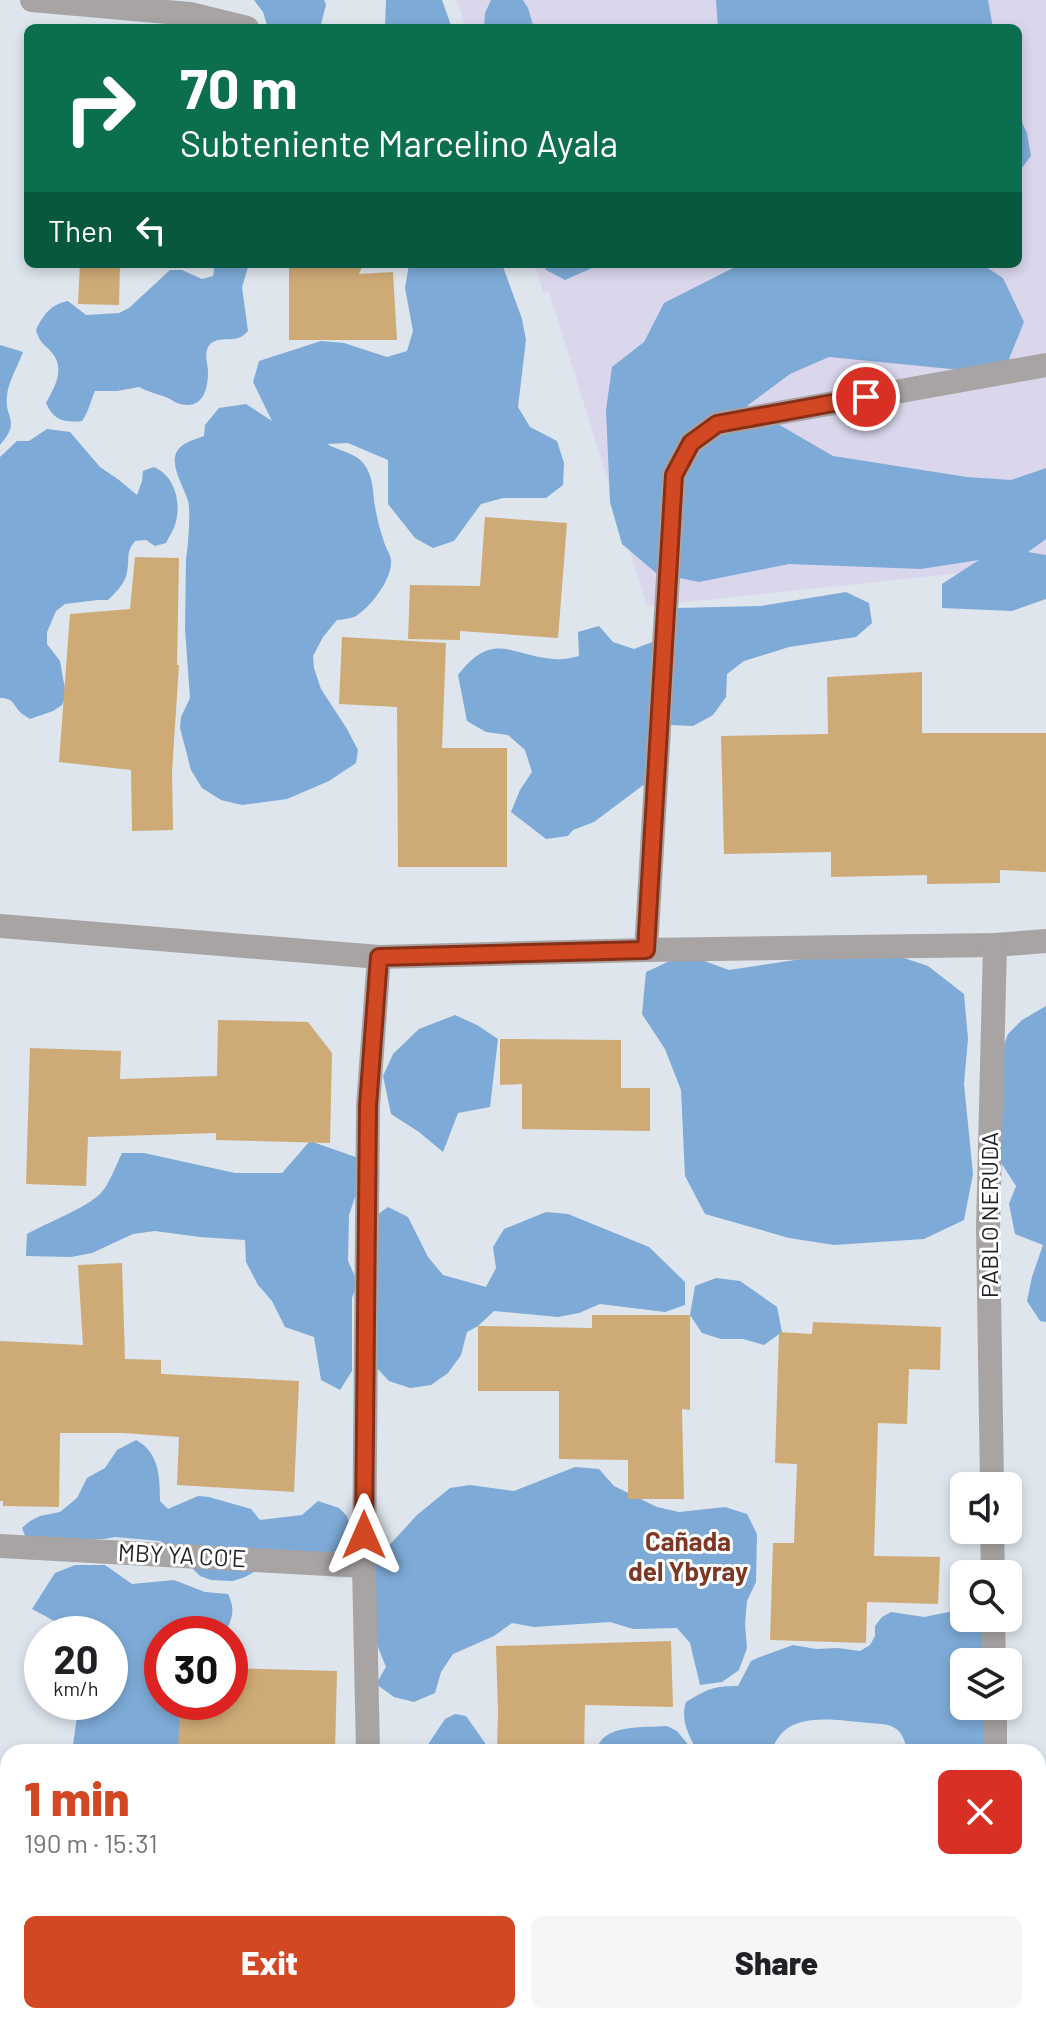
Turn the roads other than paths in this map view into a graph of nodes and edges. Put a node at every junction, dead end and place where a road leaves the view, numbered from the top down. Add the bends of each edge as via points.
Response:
1 (32, 0) edge
2 (231, 24) edge
3 (1046, 365) edge
4 (0, 926) edge
5 (1046, 941) edge
6 (995, 945) junction
7 (646, 950) junction
8 (379, 957) junction
9 (992, 1472) edge
10 (0, 1546) edge
11 (364, 1566) junction
12 (995, 1720) edge
13 (368, 1744) edge
14 (995, 1744) edge

1 - 2 street via 190,14
3 - 7 street via 717,424 691,443 674,475
4 - 8 street
5 - 6 street
6 - 7 street
6 - 9 street, PABLO NERUDA via 988,1228
7 - 8 street
8 - 11 street via 368,1106
10 - 11 street, MBY YA CO'E
11 - 13 street
12 - 14 street

